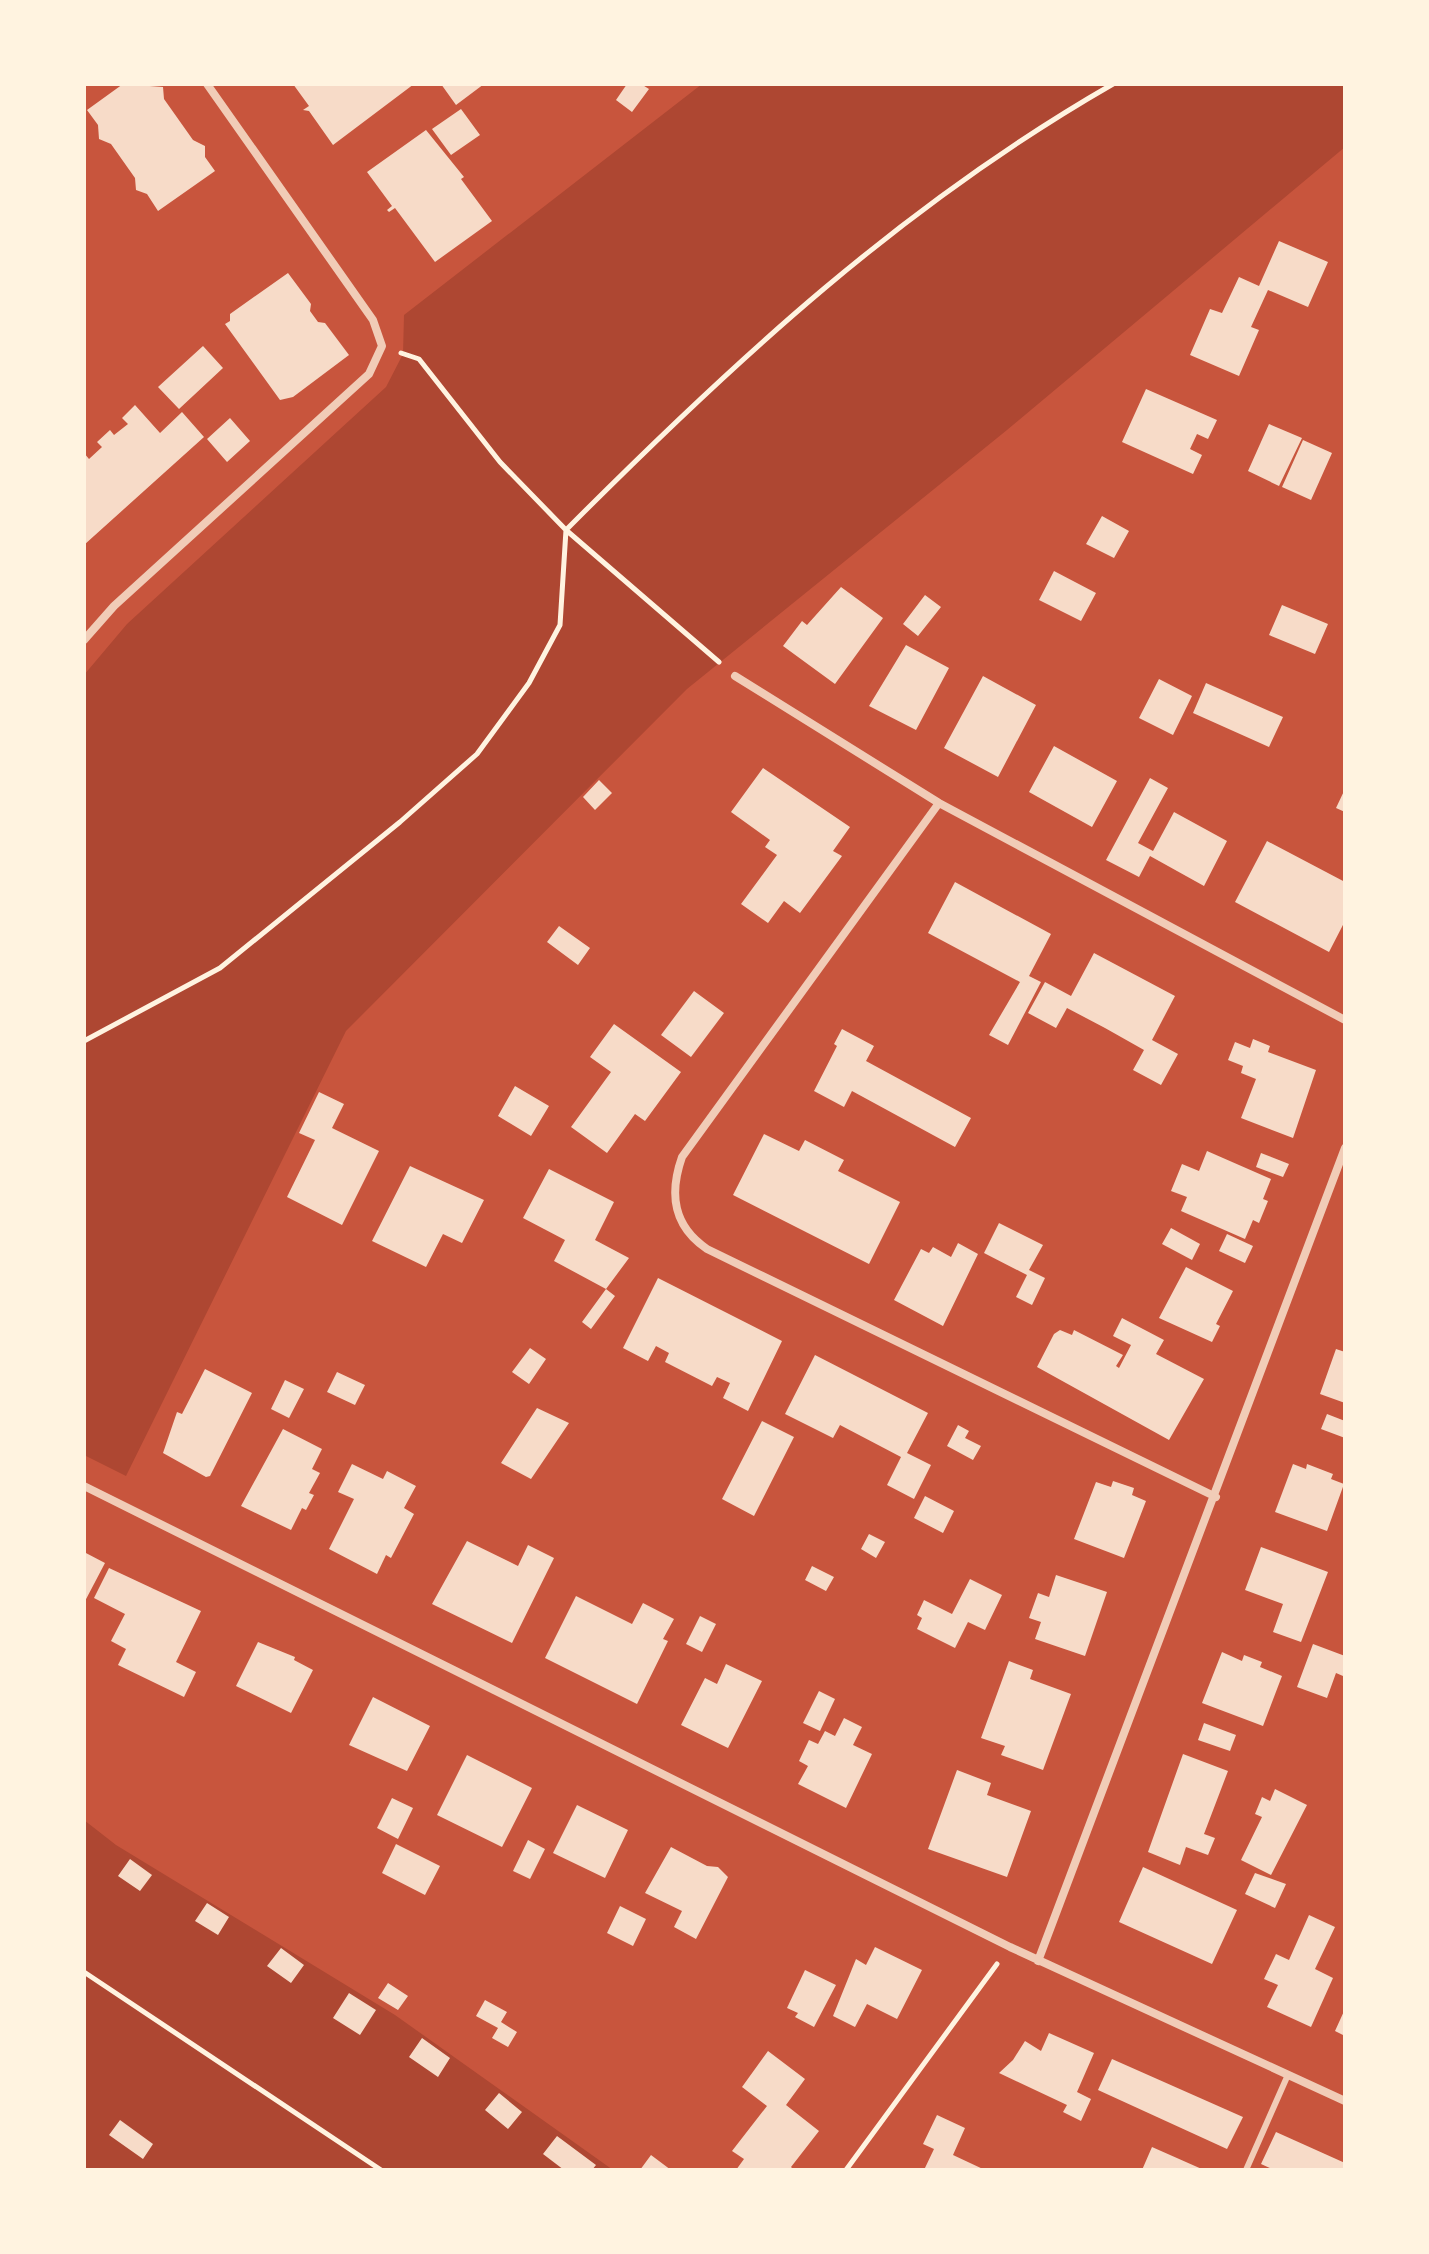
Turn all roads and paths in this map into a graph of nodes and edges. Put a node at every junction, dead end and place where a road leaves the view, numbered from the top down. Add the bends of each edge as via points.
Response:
1 (207, 84) edge
2 (1113, 84) edge
3 (382, 346) junction
4 (566, 530) junction
5 (84, 640) edge
6 (735, 676) joint
7 (939, 803) junction
8 (1345, 1020) edge
9 (84, 1041) edge
10 (1345, 1148) edge
11 (84, 1486) edge
12 (1216, 1497) junction
13 (1010, 1947) junction
14 (1038, 1961) junction
15 (84, 1972) edge
16 (1287, 2077) junction
17 (1345, 2101) edge
18 (381, 2170) edge
19 (846, 2170) edge
20 (1246, 2170) edge

1 - 3 street via 373,320
2 - 4 path via 902,224 806,302
3 - 4 path via 419,359 500,462
3 - 5 street via 369,374 114,606
4 - 6 path
4 - 9 path via 560,625 529,683 477,754 220,968
6 - 7 street
7 - 8 street
7 - 12 street via 682,1157 675,1205 683,1229 707,1249
10 - 12 street
11 - 13 street
12 - 14 street
13 - 14 street
13 - 19 path
14 - 16 street
15 - 18 path
16 - 17 street
16 - 20 lane

